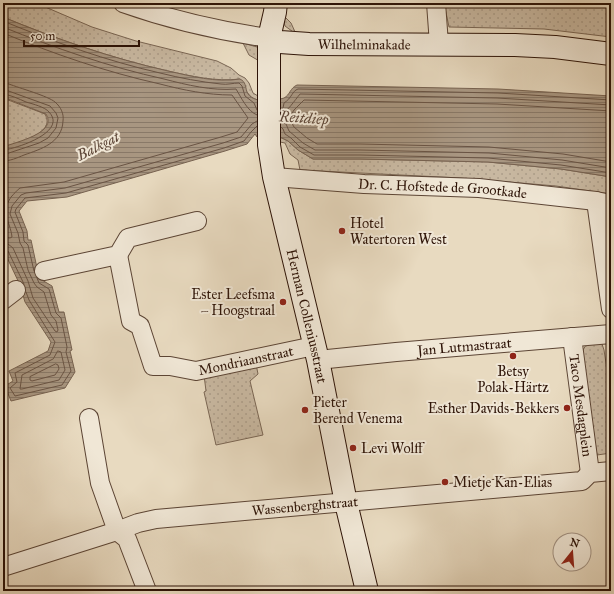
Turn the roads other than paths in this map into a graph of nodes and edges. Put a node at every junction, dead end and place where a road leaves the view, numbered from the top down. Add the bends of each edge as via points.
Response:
1 (123, 3) edge
2 (263, 3) edge
3 (276, 3) edge
4 (436, 3) edge
5 (269, 38) junction
6 (439, 44) junction
7 (611, 54) edge
8 (274, 178) junction
9 (603, 203) edge
10 (197, 222) dead end
11 (118, 255) junction
12 (44, 271) dead end
13 (611, 309) edge
14 (611, 334) edge
15 (572, 337) junction
16 (316, 353) junction
17 (89, 418) dead end
18 (611, 471) edge
19 (590, 473) junction
20 (346, 503) junction
21 (117, 531) junction
22 (3, 567) edge
23 (147, 591) edge
24 (367, 591) edge

1 - 5 street, Wilhelminakade via 186,23
2 - 5 street
3 - 5 street
4 - 6 street
5 - 6 street, Wilhelminakade via 283,43
5 - 8 street, Herman Colleniusstraat via 268,145
6 - 7 street, Wilhelminakade via 555,47
8 - 9 street, Dr. C. Hofstede de Grootkade via 479,188
8 - 16 street, Herman Colleniusstraat
9 - 13 street
10 - 11 street via 128,238
11 - 12 street
11 - 16 street, Mondriaanstraat via 131,321 140,326 153,366 196,371
14 - 15 street, Jan Lutmastraat
15 - 16 street, Jan Lutmastraat via 396,352
15 - 19 street, Taco Mesdagplein
16 - 20 street, Herman Colleniusstraat
17 - 21 street via 100,483
18 - 19 street, Wassenberghstraat
19 - 20 street, Wassenberghstraat via 582,481
20 - 21 street, Wassenberghstraat via 156,519
20 - 24 street, Herman Colleniusstraat
21 - 22 street, Wassenberghstraat
21 - 23 street via 127,540

